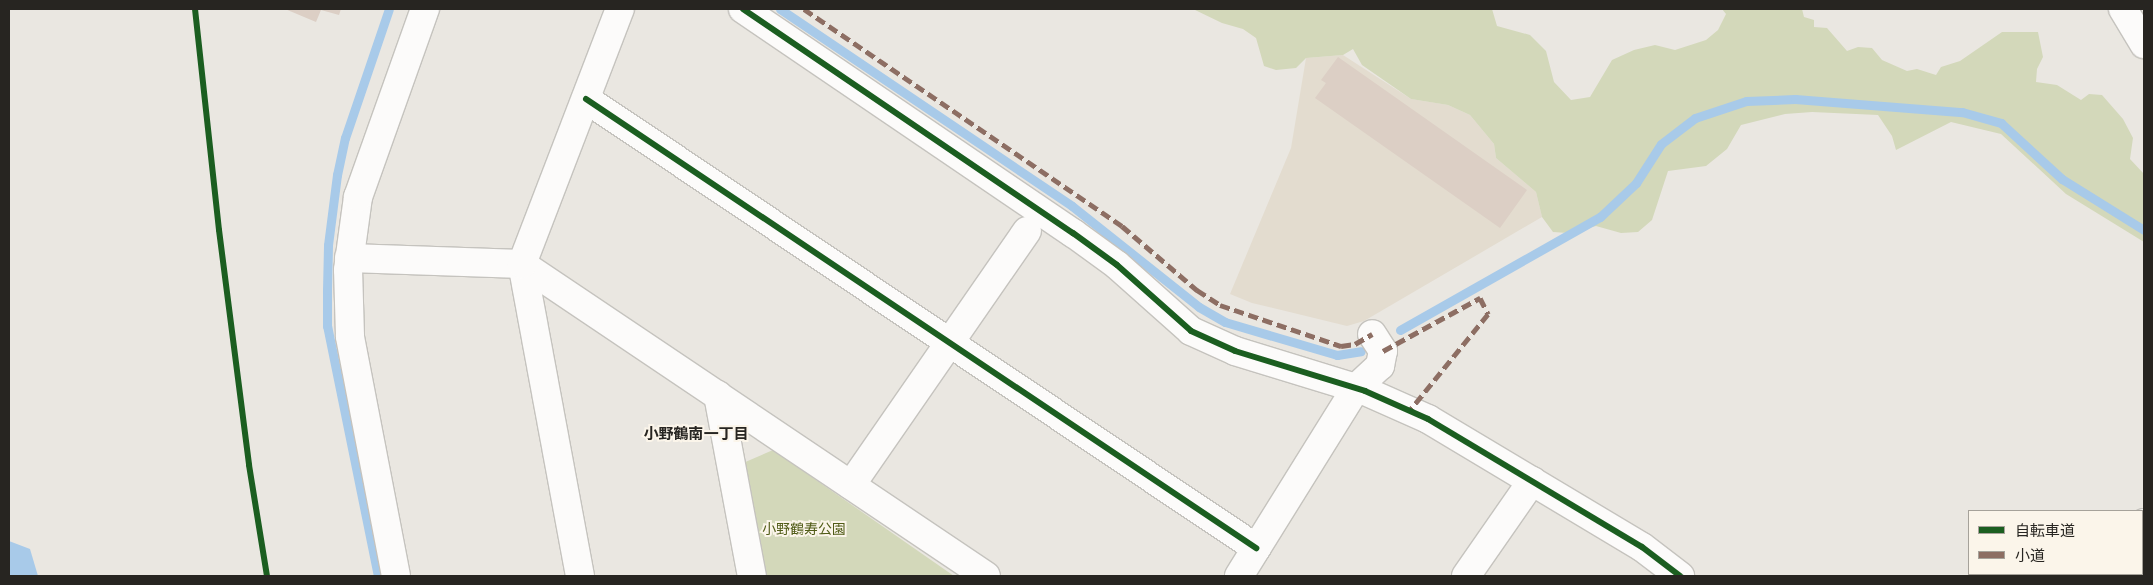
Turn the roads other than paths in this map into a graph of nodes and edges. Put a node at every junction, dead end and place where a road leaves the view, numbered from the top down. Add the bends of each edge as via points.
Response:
1 (424, 9) edge
2 (620, 9) edge
3 (743, 9) edge
4 (2123, 9) edge
5 (2144, 44) edge
6 (586, 99) junction
7 (1027, 231) dead end
8 (349, 258) junction
9 (522, 264) junction
10 (1372, 334) dead end
11 (950, 343) junction
12 (1356, 388) junction
13 (718, 395) junction
14 (1532, 481) junction
15 (851, 485) junction
16 (1256, 548) junction
17 (396, 576) edge
18 (580, 576) edge
19 (752, 576) edge
20 (986, 576) edge
21 (1239, 576) edge
22 (1466, 576) edge
23 (1680, 576) edge

1 - 8 street via 364,178 353,220
2 - 6 street
3 - 12 street via 1118,265 1191,331 1235,351
4 - 5 street
6 - 9 street
6 - 11 street
7 - 11 street
8 - 9 street
8 - 17 street via 350,336
9 - 13 street
9 - 18 street
10 - 12 street via 1383,351 1380,366
11 - 15 street
11 - 16 street
12 - 14 street via 1428,419
12 - 16 street
13 - 15 street
13 - 19 street
14 - 22 street
14 - 23 street via 1642,546
15 - 20 street
16 - 21 street

